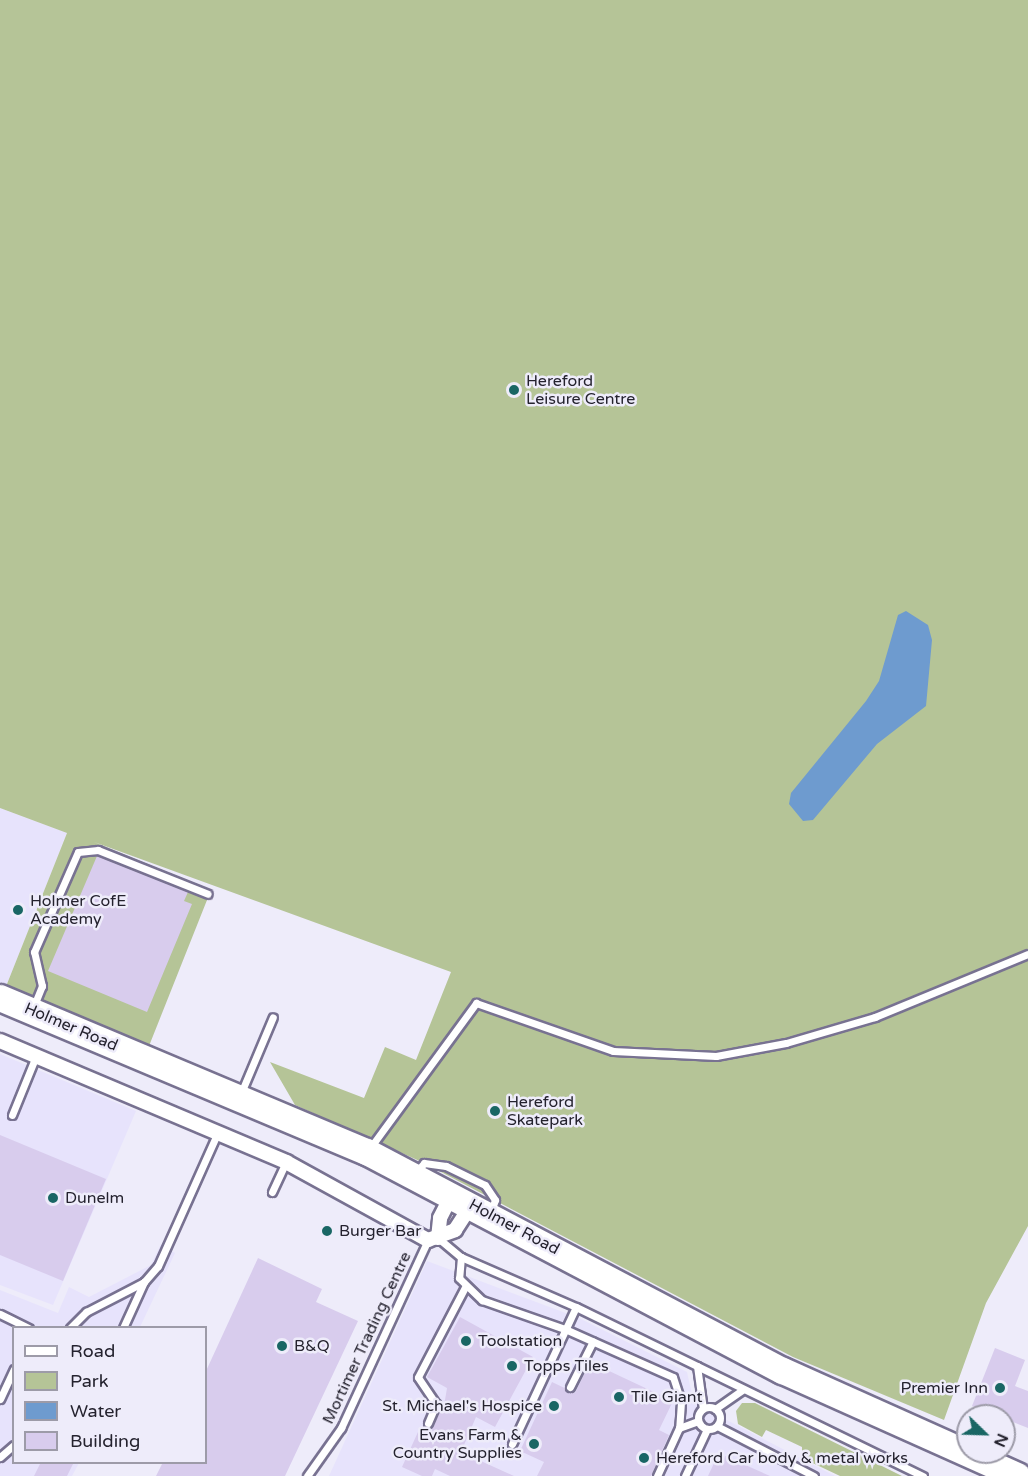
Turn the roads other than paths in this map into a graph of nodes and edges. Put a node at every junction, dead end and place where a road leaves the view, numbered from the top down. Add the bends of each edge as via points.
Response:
1 (208, 894) dead end
2 (1028, 954) edge
3 (0, 998) edge
4 (32, 1011) junction
5 (273, 1017) dead end
6 (0, 1041) edge
7 (36, 1056) junction
8 (239, 1098) junction
9 (12, 1115) dead end
10 (218, 1132) junction
11 (367, 1152) junction
12 (286, 1162) junction
13 (413, 1175) junction
14 (272, 1192) dead end
15 (472, 1204) junction
16 (433, 1239) junction
17 (461, 1257) junction
18 (144, 1282) junction
19 (465, 1287) junction
20 (576, 1307) junction
21 (0, 1314) edge
22 (25, 1326) edge
23 (72, 1326) edge
24 (124, 1326) edge
25 (566, 1329) junction
26 (593, 1341) junction
27 (696, 1366) junction
28 (12, 1373) edge
29 (570, 1387) dead end
30 (742, 1390) junction
31 (0, 1399) edge
32 (703, 1409) junction
33 (715, 1409) junction
34 (698, 1421) junction
35 (428, 1423) dead end
36 (717, 1425) junction
37 (679, 1428) junction
38 (707, 1429) junction
39 (512, 1444) dead end
40 (12, 1447) edge
41 (0, 1457) edge
42 (307, 1476) edge
43 (657, 1476) edge
44 (685, 1476) edge
45 (814, 1476) edge
46 (923, 1476) edge
47 (1018, 1476) edge

1 - 4 lane via 98,850 78,852 34,952 42,986
2 - 11 lane via 875,1017 786,1043 716,1056 613,1051 476,1003
3 - 4 highway, Holmer Road
4 - 8 highway, Holmer Road
5 - 8 lane
6 - 7 street
7 - 9 lane
7 - 10 street
8 - 11 highway, Holmer Road
10 - 12 street
10 - 18 lane via 168,1249
11 - 13 highway, Holmer Road
12 - 14 lane
12 - 16 street
13 - 15 highway, Holmer Road
13 - 15 lane via 424,1164 446,1166 485,1185 495,1200
15 - 16 street via 454,1230
15 - 16 street via 440,1218
15 - 47 highway, Holmer Road via 783,1371
16 - 17 lane
16 - 42 lane, Mortimer Trading Centre via 341,1428
17 - 19 lane via 458,1270
17 - 20 lane
18 - 23 lane via 86,1312
18 - 24 lane
19 - 25 lane via 482,1300
19 - 35 lane via 418,1377 436,1404
20 - 25 lane
20 - 27 lane
21 - 22 lane
25 - 26 lane
25 - 39 lane
26 - 29 lane
26 - 37 lane via 673,1377 681,1402
27 - 30 lane
27 - 32 lane
28 - 31 lane
30 - 33 lane
30 - 46 lane
32 - 33 lane
32 - 34 lane
33 - 36 lane
34 - 37 lane
34 - 38 lane
36 - 38 lane
36 - 45 lane
37 - 43 lane
38 - 44 lane
40 - 41 lane

